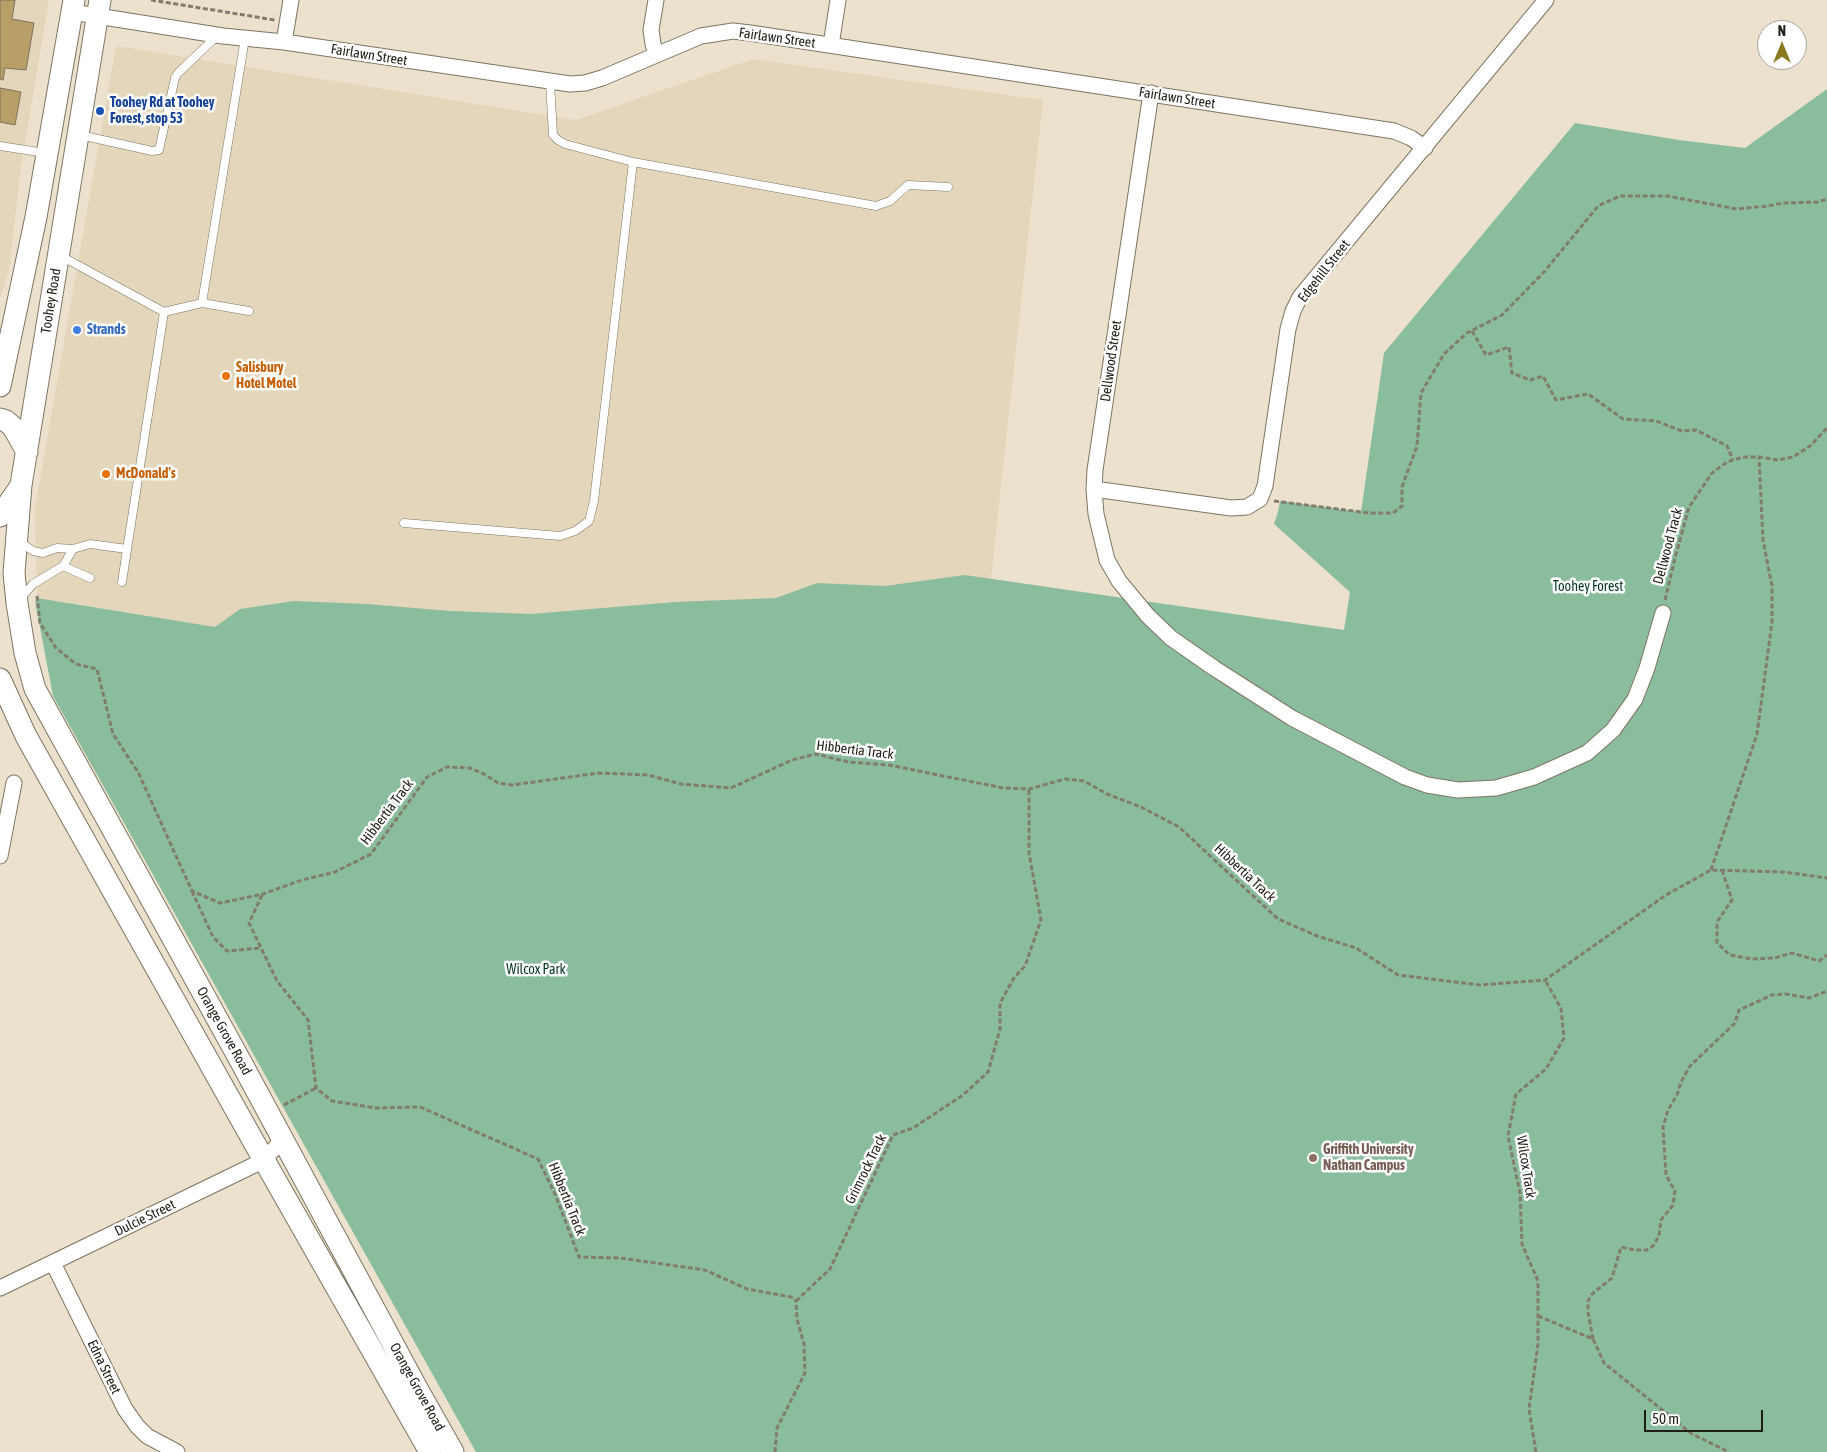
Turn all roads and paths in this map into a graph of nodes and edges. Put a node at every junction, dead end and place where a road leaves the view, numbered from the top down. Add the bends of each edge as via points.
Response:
1 (151, 0) edge
2 (291, 0) edge
3 (656, 0) edge
4 (838, 0) edge
5 (1546, 0) edge
6 (73, 6) edge
7 (99, 8) edge
8 (288, 21) junction
9 (218, 35) junction
10 (245, 38) junction
11 (284, 42) junction
12 (831, 45) junction
13 (656, 54) junction
14 (550, 82) junction
15 (1151, 93) junction
16 (78, 134) junction
17 (0, 146) edge
18 (1425, 148) junction
19 (47, 154) junction
20 (633, 162) junction
21 (948, 187) dead end
22 (1827, 199) edge
23 (59, 254) junction
24 (202, 304) junction
25 (249, 311) dead end
26 (164, 312) junction
27 (1472, 331) junction
28 (2, 367) edge
29 (0, 386) edge
30 (0, 419) edge
31 (1827, 428) edge
32 (27, 452) junction
33 (1759, 457) junction
34 (1733, 460) junction
35 (21, 484) junction
36 (1094, 489) junction
37 (1260, 499) junction
38 (0, 516) edge
39 (404, 523) dead end
40 (15, 539) junction
41 (72, 549) junction
42 (127, 549) junction
43 (63, 566) junction
44 (90, 578) dead end
45 (122, 582) dead end
46 (32, 584) junction
47 (16, 603) junction
48 (1662, 613) joint
49 (0, 679) edge
50 (14, 783) dead end
51 (1029, 789) junction
52 (0, 856) edge
53 (1710, 870) junction
54 (1722, 870) junction
55 (1827, 878) edge
56 (192, 891) junction
57 (263, 894) junction
58 (261, 948) junction
59 (1827, 955) edge
60 (1545, 980) junction
61 (1827, 991) edge
62 (316, 1088) junction
63 (269, 1112) junction
64 (283, 1139) junction
65 (264, 1160) junction
66 (53, 1264) junction
67 (0, 1288) edge
68 (796, 1301) junction
69 (1538, 1316) junction
70 (1593, 1339) junction
71 (178, 1452) edge
72 (430, 1452) edge
73 (454, 1452) edge
74 (775, 1452) edge
75 (1536, 1452) edge
76 (1728, 1452) edge

1 - 8 path
2 - 8 street
3 - 13 street via 651,30
4 - 12 street
5 - 18 street, Edgehill Street
6 - 7 street, Fairlawn Street
6 - 19 main road
7 - 9 street, Fairlawn Street
7 - 16 main road, Toohey Road
8 - 11 street
9 - 10 street, Fairlawn Street
9 - 16 lane via 175,78 159,150
10 - 11 street, Fairlawn Street
10 - 24 lane
11 - 14 street, Fairlawn Street
12 - 13 street, Fairlawn Street via 733,31 701,36
12 - 15 street, Fairlawn Street
13 - 14 street, Fairlawn Street via 585,83
14 - 20 lane via 553,135 558,140
15 - 18 street, Fairlawn Street via 1394,131
15 - 36 street, Dellwood Street
16 - 23 main road, Toohey Road
17 - 19 lane
18 - 37 street, Edgehill Street via 1300,297 1293,311 1265,486
19 - 28 main road
20 - 21 lane via 876,206 890,201 908,185
20 - 39 lane via 594,501 589,521 560,536
22 - 27 path via 1737,209 1667,196 1620,196 1598,206 1544,272 1502,315
23 - 26 lane
23 - 32 main road, Toohey Road
24 - 25 lane
24 - 26 lane
26 - 42 lane
27 - 34 path via 1486,355 1509,347 1512,373 1530,380 1543,376 1556,400 1588,394 1622,419 1656,421 1682,431 1696,430 1726,446
27 - 37 path via 1444,354 1422,394 1416,446 1402,487 1402,506 1394,513
28 - 29 main road
30 - 32 main road via 12,427
31 - 33 path, Dellwood Track via 1810,446 1793,457 1778,460
32 - 35 main road, Toohey Road
33 - 34 path, Dellwood Track via 1743,456
33 - 53 path via 1763,540 1772,586 1772,622 1757,734
34 - 48 path, Dellwood Track via 1712,473 1689,508
35 - 38 main road
35 - 40 main road, Toohey Road
36 - 37 street via 1231,508 1247,507
36 - 48 street, Dellwood Street via 1096,514 1108,560 1132,598 1171,638 1292,718 1405,777 1427,785 1458,790 1496,788 1534,777 1587,753 1613,730 1635,698 1648,668
40 - 41 lane via 33,551 43,553 57,548
40 - 47 main road, Toohey Road
41 - 42 lane via 90,544
41 - 43 lane
42 - 45 lane
43 - 44 lane
43 - 46 lane
46 - 47 lane
46 - 56 path via 40,623 56,648 76,664 97,669 114,734 138,772
47 - 63 main road, Orange Grove Road via 35,689
49 - 65 main road, Orange Grove Road via 26,736
50 - 52 street
51 - 57 path, Hibbertia Track via 1004,788 816,754 792,760 731,788 681,784 648,774 599,773 512,785 498,783 470,768 446,767 427,777 370,854 335,872
51 - 60 path, Hibbertia Track via 1065,779 1084,781 1141,807 1179,827 1278,919 1316,936 1356,948 1398,974 1480,985
51 - 68 path, Grimrock Track via 1029,853 1041,920 1025,966 1000,1003 1000,1029 988,1072 963,1095 913,1128 893,1135 830,1269
53 - 54 path
53 - 60 path via 1666,895
54 - 55 path via 1784,872
54 - 59 path via 1732,900 1717,922 1717,943 1730,955 1752,959 1792,953 1819,960
56 - 57 path, Hibbertia Track via 220,903
56 - 58 path via 213,937 227,951
57 - 58 path via 249,923
58 - 62 path via 277,981 308,1020
60 - 69 path, Wilcox Track via 1561,1008 1564,1038 1546,1069 1516,1094 1508,1136 1520,1193 1522,1244 1538,1281
61 - 70 path via 1809,998 1772,995 1739,1010 1734,1023 1690,1066 1663,1127 1666,1175 1675,1192 1673,1205 1661,1220 1660,1236 1653,1246 1647,1250 1621,1247 1612,1278 1592,1294 1588,1312
62 - 63 path
62 - 68 path, Hibbertia Track via 332,1101 376,1108 420,1107 538,1159 579,1257 620,1258 705,1270 747,1288 791,1297
63 - 64 main road, Orange Grove Road
64 - 65 street, Dulcie Street
64 - 73 main road, Orange Grove Road
65 - 66 street, Dulcie Street
65 - 72 main road, Orange Grove Road
66 - 67 street, Dulcie Street
66 - 71 street, Edna Street via 125,1409 147,1436
68 - 74 path via 804,1344 805,1373 776,1428
69 - 70 path
69 - 75 path, Wilcox Track via 1538,1344 1529,1409
70 - 76 path via 1604,1364 1692,1434

